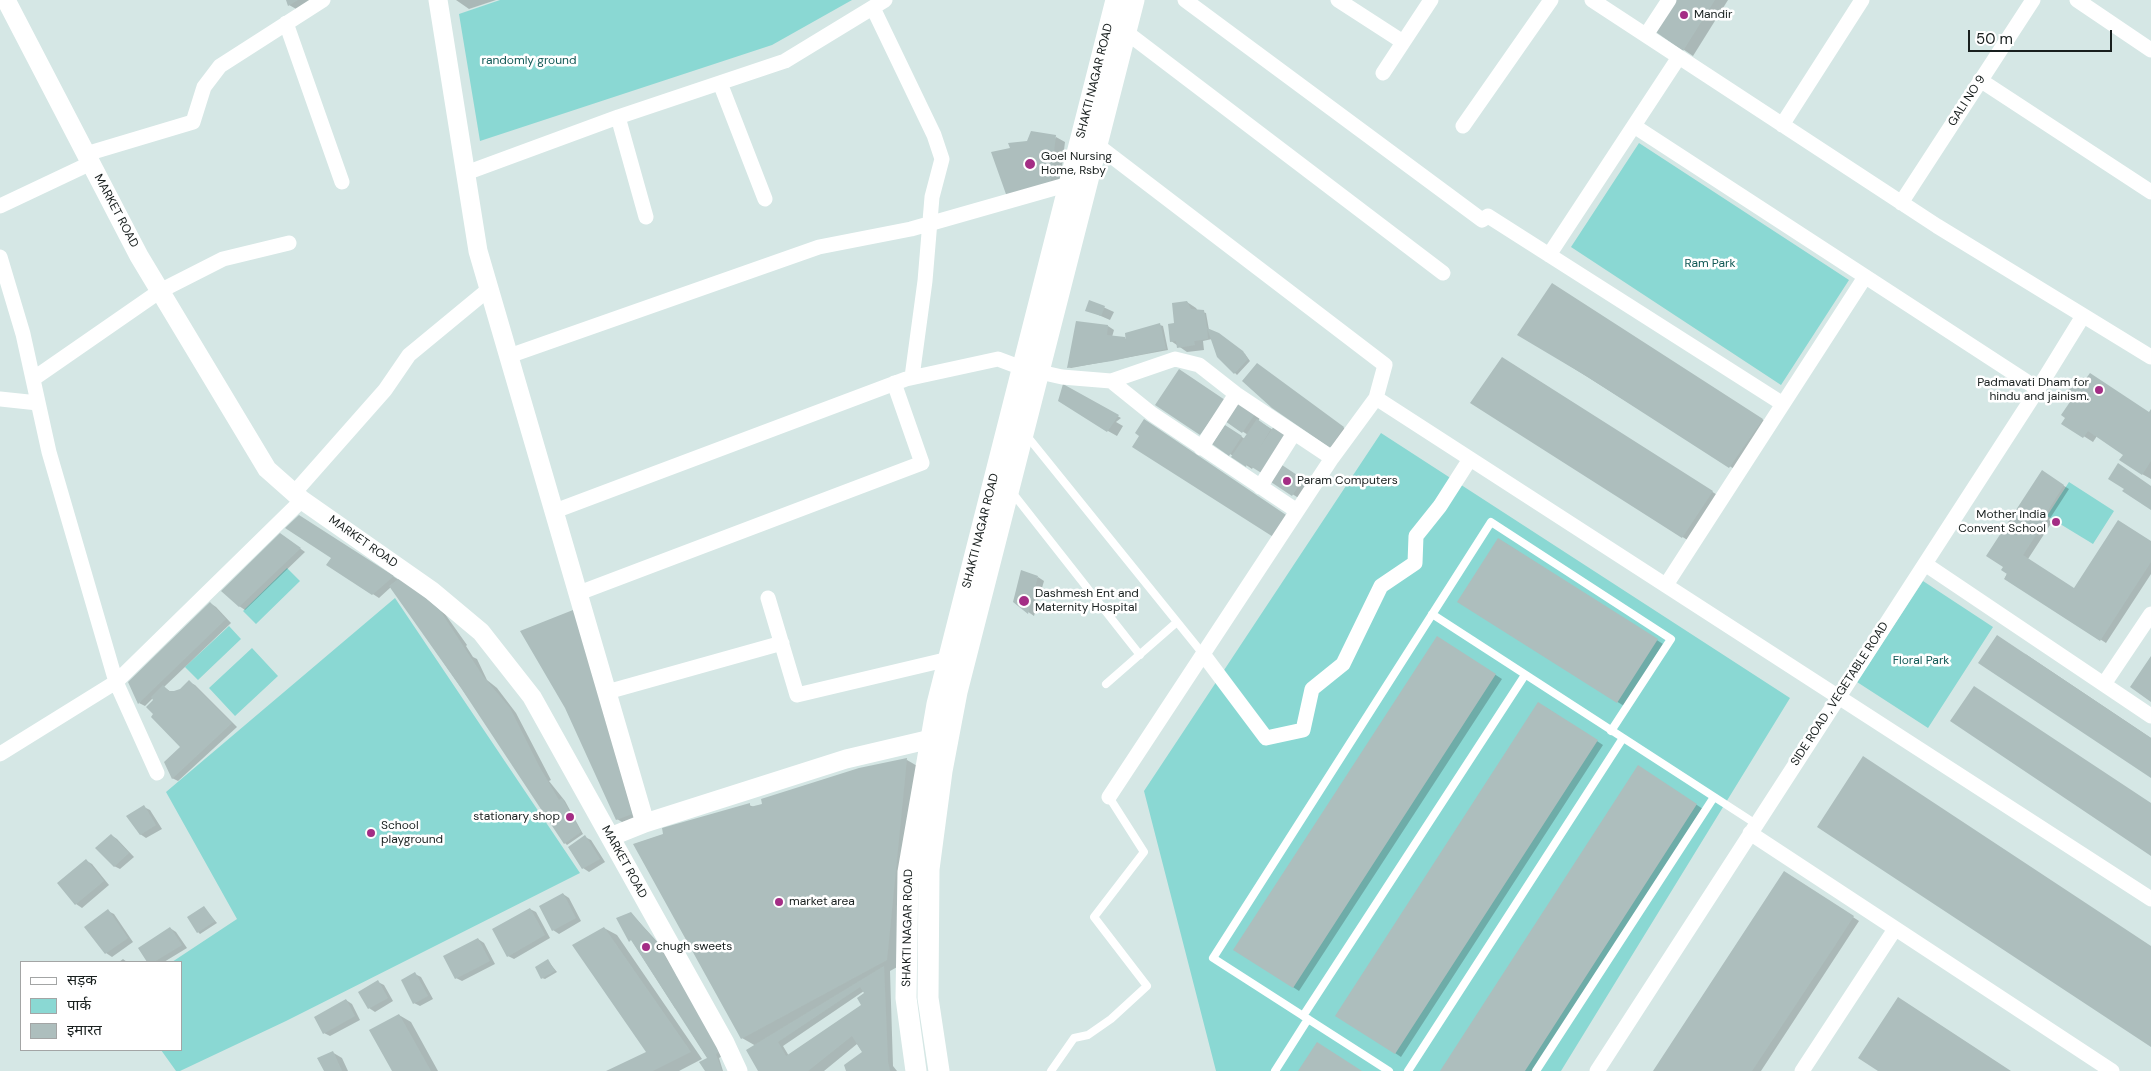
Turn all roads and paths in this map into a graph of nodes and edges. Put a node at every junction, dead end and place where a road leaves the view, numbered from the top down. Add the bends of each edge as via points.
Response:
1 (6, 0) edge
2 (323, 0) edge
3 (438, 0) edge
4 (1116, 0) edge
5 (1134, 0) edge
6 (1185, 0) edge
7 (1338, 0) edge
8 (1431, 0) edge
9 (1551, 0) edge
10 (1592, 0) edge
11 (1669, 0) edge
12 (1862, 0) edge
13 (2033, 0) edge
14 (2077, 0) edge
15 (879, 4) edge
16 (286, 23) junction
17 (1126, 32) junction
18 (1646, 36) junction
19 (1403, 42) junction
20 (2151, 50) edge
21 (1679, 57) junction
22 (1383, 73) dead end
23 (1980, 80) junction
24 (720, 83) junction
25 (618, 117) junction
26 (1782, 125) junction
27 (1463, 126) dead end
28 (1634, 126) junction
29 (1097, 145) junction
30 (88, 158) junction
31 (466, 173) junction
32 (342, 182) dead end
33 (1069, 184) junction
34 (2151, 192) edge
35 (765, 199) dead end
36 (1901, 203) junction
37 (0, 206) edge
38 (646, 216) dead end
39 (931, 224) junction
40 (289, 244) dead end
41 (1549, 254) junction
42 (0, 257) edge
43 (1444, 272) dead end
44 (1865, 277) junction
45 (489, 289) junction
46 (160, 291) junction
47 (2083, 316) junction
48 (509, 356) junction
49 (2151, 357) edge
50 (1031, 370) junction
51 (912, 378) junction
52 (33, 379) junction
53 (1112, 381) junction
54 (894, 384) junction
55 (2038, 390) junction
56 (1236, 394) junction
57 (1376, 398) junction
58 (0, 399) edge
59 (38, 403) junction
60 (1783, 404) junction
61 (1024, 432) junction
62 (1294, 433) junction
63 (1201, 448) junction
64 (1332, 458) junction
65 (1470, 459) junction
66 (1260, 487) junction
67 (1009, 490) junction
68 (298, 496) junction
69 (555, 511) junction
70 (1297, 511) junction
71 (1925, 564) junction
72 (1666, 585) junction
73 (579, 593) junction
74 (768, 598) dead end
75 (1432, 614) junction
76 (2151, 614) edge
77 (1177, 622) junction
78 (782, 643) junction
79 (1203, 654) junction
80 (1140, 655) junction
81 (949, 659) junction
82 (1525, 675) junction
83 (116, 682) junction
84 (1106, 684) dead end
85 (2104, 684) junction
86 (607, 692) junction
87 (1839, 696) junction
88 (2151, 716) edge
89 (1611, 731) junction
90 (940, 738) junction
91 (1623, 738) junction
92 (0, 754) edge
93 (157, 773) dead end
94 (1109, 797) joint
95 (1714, 797) junction
96 (645, 823) junction
97 (1753, 829) junction
98 (610, 837) junction
99 (2151, 899) edge
100 (1895, 929) junction
101 (1305, 1017) junction
102 (738, 1071) edge
103 (916, 1071) edge
104 (939, 1071) edge
105 (1051, 1071) edge
106 (1275, 1071) edge
107 (1389, 1071) edge
108 (1408, 1071) edge
109 (1536, 1071) edge
110 (1597, 1071) edge
111 (1802, 1071) edge
112 (2112, 1071) edge

1 - 30 street, MARKET ROAD
2 - 16 street
3 - 31 street
4 - 33 main road, SHAKTI NAGAR ROAD
5 - 17 main road
6 - 41 street via 1482,220 1488,216
7 - 19 street
8 - 19 street
9 - 27 street
10 - 18 street
11 - 18 street
12 - 26 street
13 - 23 street, GALI NO 9
14 - 20 street
15 - 24 street via 785,61
15 - 39 street via 942,159 932,197
16 - 30 street via 220,66 204,87 193,122
16 - 32 street
17 - 29 main road
17 - 43 street
18 - 21 street
19 - 22 street
21 - 26 street
21 - 28 street
23 - 34 street
23 - 36 street, GALI NO 9
24 - 25 street
24 - 35 street
25 - 31 street
25 - 38 street
26 - 36 street
28 - 41 street
28 - 44 street
29 - 50 main road
29 - 57 street via 1385,365
30 - 37 street
30 - 46 street, MARKET ROAD
31 - 45 street via 478,251
33 - 39 street
33 - 50 main road, SHAKTI NAGAR ROAD
36 - 47 street
39 - 48 street via 819,247
39 - 51 street
40 - 46 street via 223,260
41 - 60 street
42 - 52 street
44 - 55 street
44 - 60 street
45 - 48 street
45 - 68 street via 409,355
46 - 52 street
46 - 68 street, MARKET ROAD via 267,469
47 - 49 street
47 - 55 street, SIDE ROAD , VEGETABLE ROAD
48 - 69 street
50 - 51 street via 998,359
50 - 53 street via 1062,377
50 - 61 main road
50 - 81 main road, SHAKTI NAGAR ROAD
51 - 54 street
52 - 59 street
53 - 56 street via 1175,359 1199,365
53 - 63 street
54 - 69 street
54 - 73 street via 922,463
55 - 71 street, SIDE ROAD , VEGETABLE ROAD
56 - 62 street
56 - 63 street
57 - 64 street
57 - 65 street
58 - 59 street
59 - 83 street via 49,452
60 - 72 street
61 - 67 main road
61 - 77 lane
62 - 64 street
62 - 66 street
63 - 66 street
64 - 70 street
65 - 72 street
65 - 79 street via 1416,536 1415,562 1381,586 1344,664 1312,689 1303,730 1266,738
66 - 70 street
67 - 80 lane
67 - 90 main road via 957,692
68 - 83 street
68 - 98 street, MARKET ROAD via 432,590 482,632 532,697
69 - 73 street
70 - 79 street
71 - 85 street
71 - 87 street, SIDE ROAD , VEGETABLE ROAD
72 - 87 street
73 - 86 street
74 - 78 street
75 - 82 lane
75 - 89 lane via 1490,522 1671,639
75 - 101 lane via 1213,958
76 - 85 street
77 - 79 lane
77 - 80 lane
78 - 81 street via 797,695
78 - 86 street
79 - 94 street
80 - 84 lane
81 - 90 main road, SHAKTI NAGAR ROAD via 937,704
82 - 89 lane
82 - 101 lane
83 - 92 street
83 - 93 street
85 - 88 street
86 - 96 street
87 - 97 street, SIDE ROAD , VEGETABLE ROAD
87 - 99 street
89 - 91 lane
90 - 96 street via 846,758
90 - 103 main road, SHAKTI NAGAR ROAD via 908,872 906,998
90 - 104 main road via 942,770 929,869 928,998
91 - 95 lane
91 - 108 lane
94 - 105 lane via 1144,852 1094,917 1147,986 1111,1019 1088,1035 1074,1038
95 - 97 lane
95 - 109 lane
96 - 98 street
97 - 100 street
97 - 110 street, SIDE ROAD , VEGETABLE ROAD
98 - 102 street, MARKET ROAD via 725,1042
100 - 111 street
100 - 112 street
101 - 106 lane
101 - 107 lane

